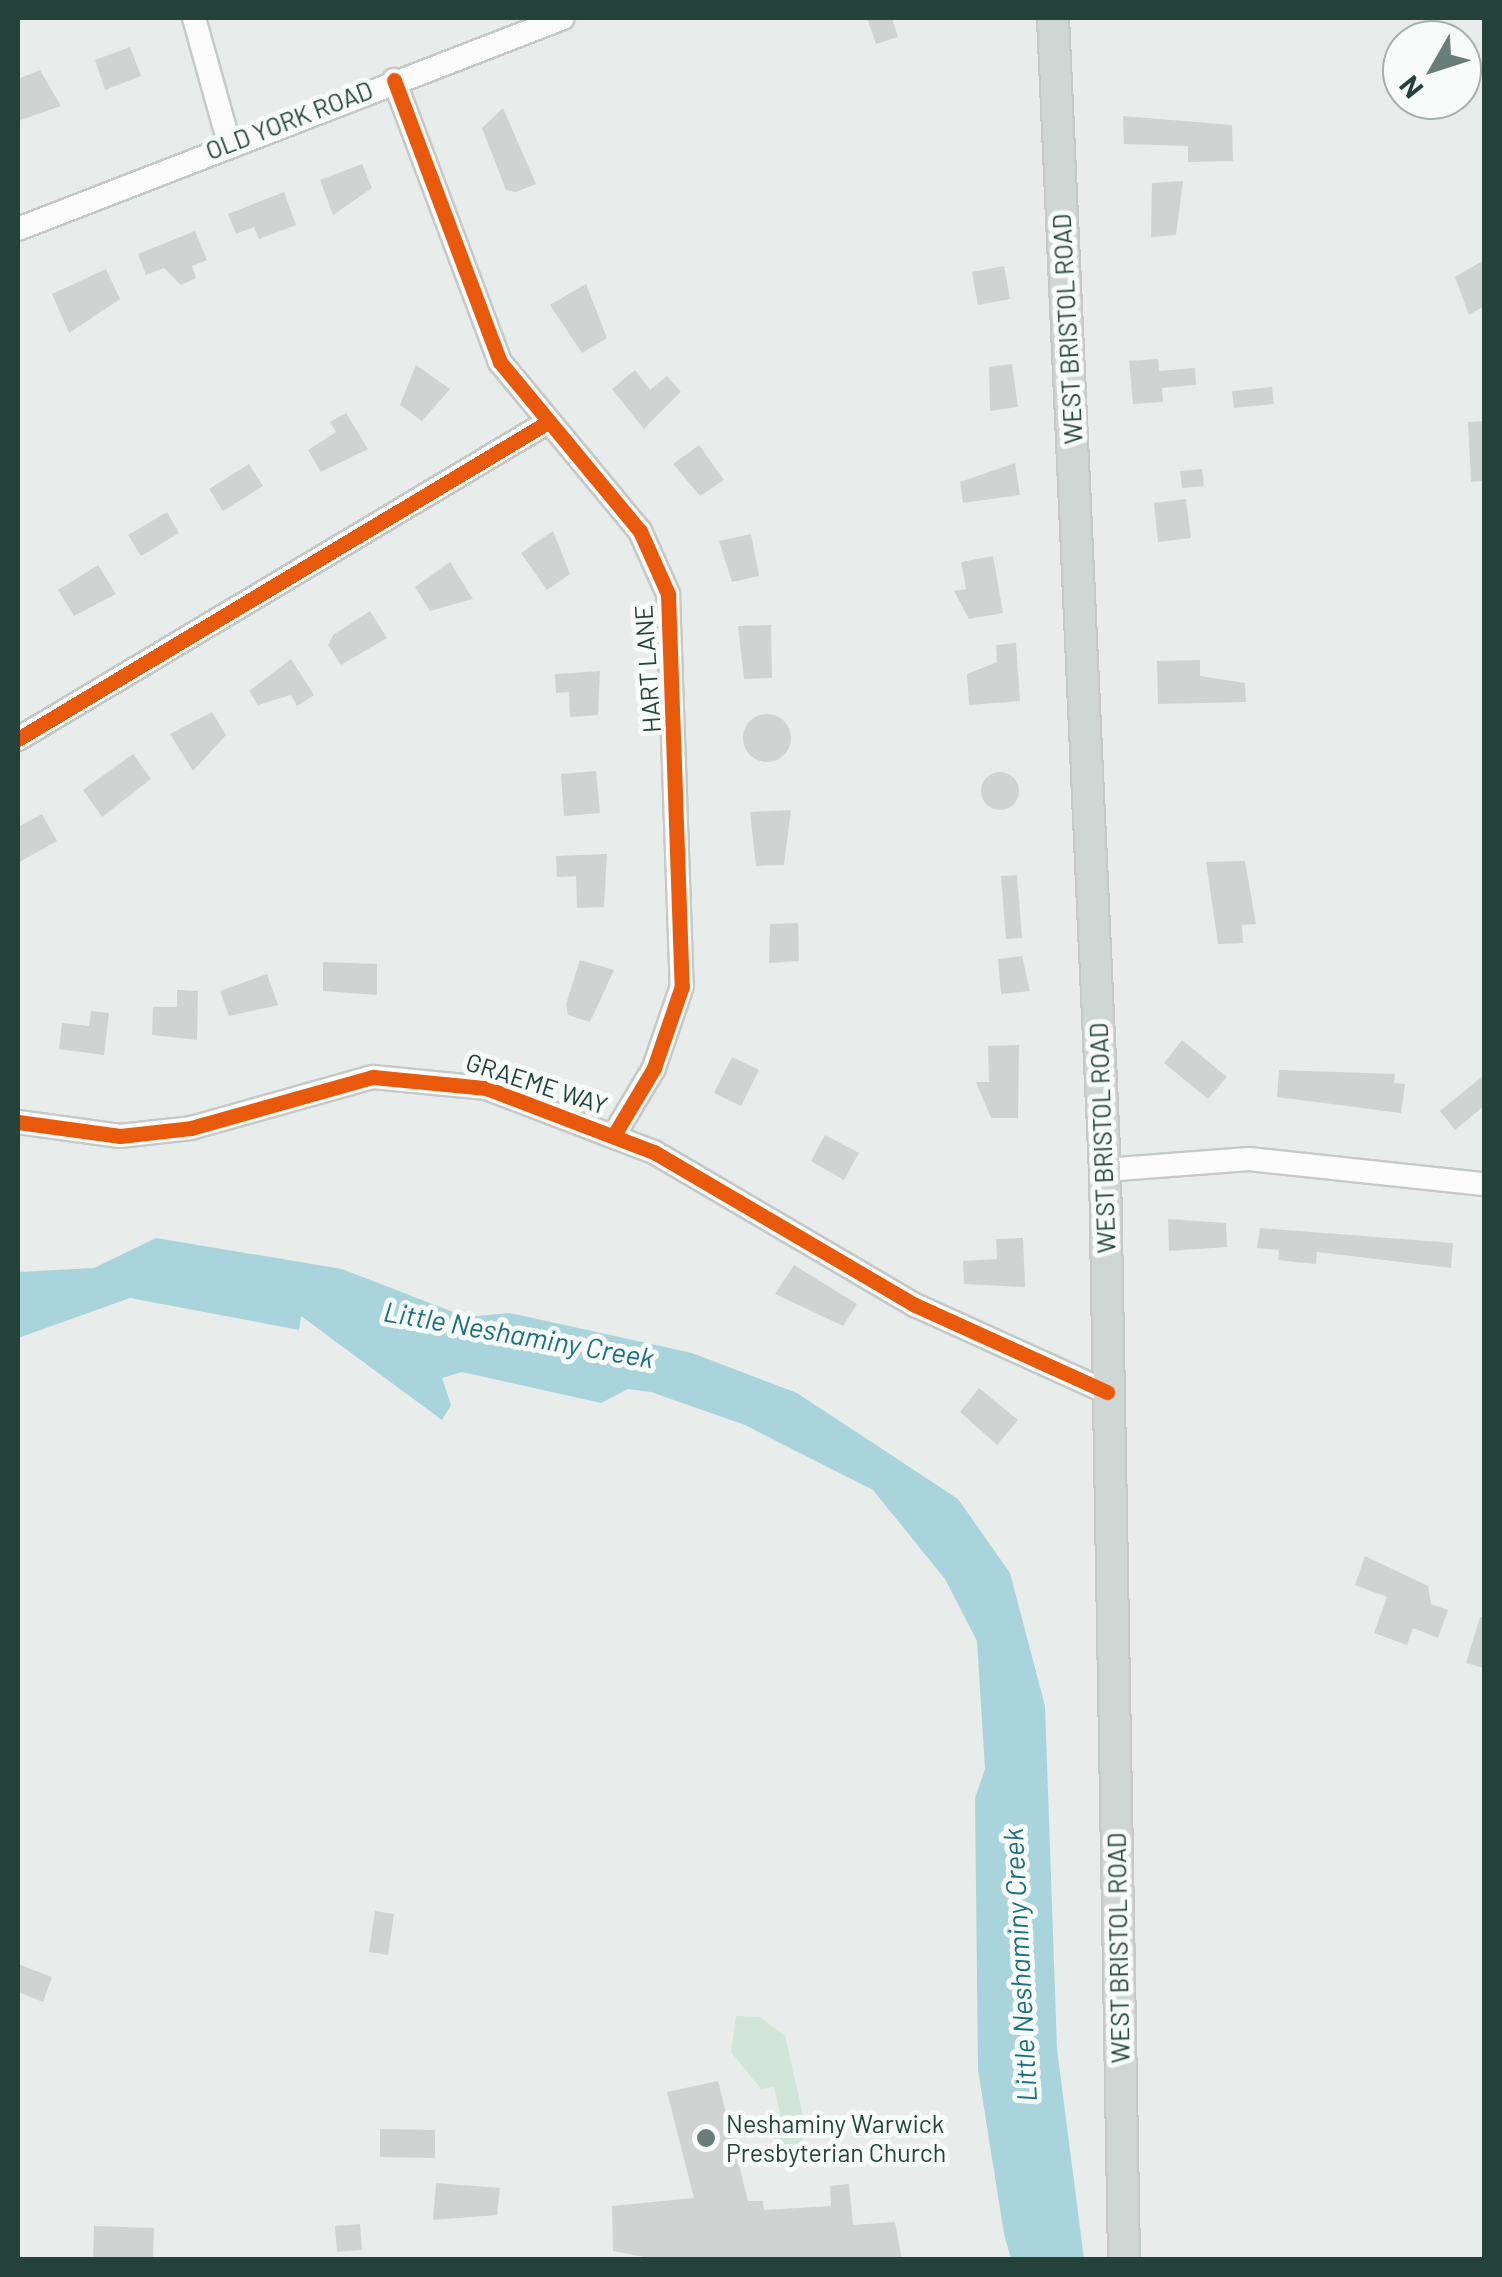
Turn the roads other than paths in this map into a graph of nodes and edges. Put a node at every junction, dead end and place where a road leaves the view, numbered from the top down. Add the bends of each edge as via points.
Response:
1 (194, 18) edge
2 (563, 18) edge
3 (1053, 18) edge
4 (394, 80) junction
5 (229, 143) junction
6 (18, 229) edge
7 (548, 422) junction
8 (18, 740) edge
9 (18, 1122) edge
10 (614, 1135) junction
11 (1105, 1170) junction
12 (1484, 1184) edge
13 (1107, 1392) junction
14 (1124, 2260) edge

1 - 5 street
2 - 4 street, OLD YORK ROAD
3 - 11 main road, WEST BRISTOL ROAD
4 - 5 street, OLD YORK ROAD
4 - 7 street, HART LANE via 486,331
5 - 6 street, OLD YORK ROAD
7 - 8 street
7 - 10 street, HART LANE via 640,530 673,625 682,986 654,1068
9 - 10 street, GRAEME WAY via 72,1134 168,1132 327,1084 418,1077 486,1088
10 - 13 street, GRAEME WAY via 746,1202 915,1306
11 - 12 street via 1250,1159
11 - 13 main road, WEST BRISTOL ROAD
13 - 14 main road, WEST BRISTOL ROAD

